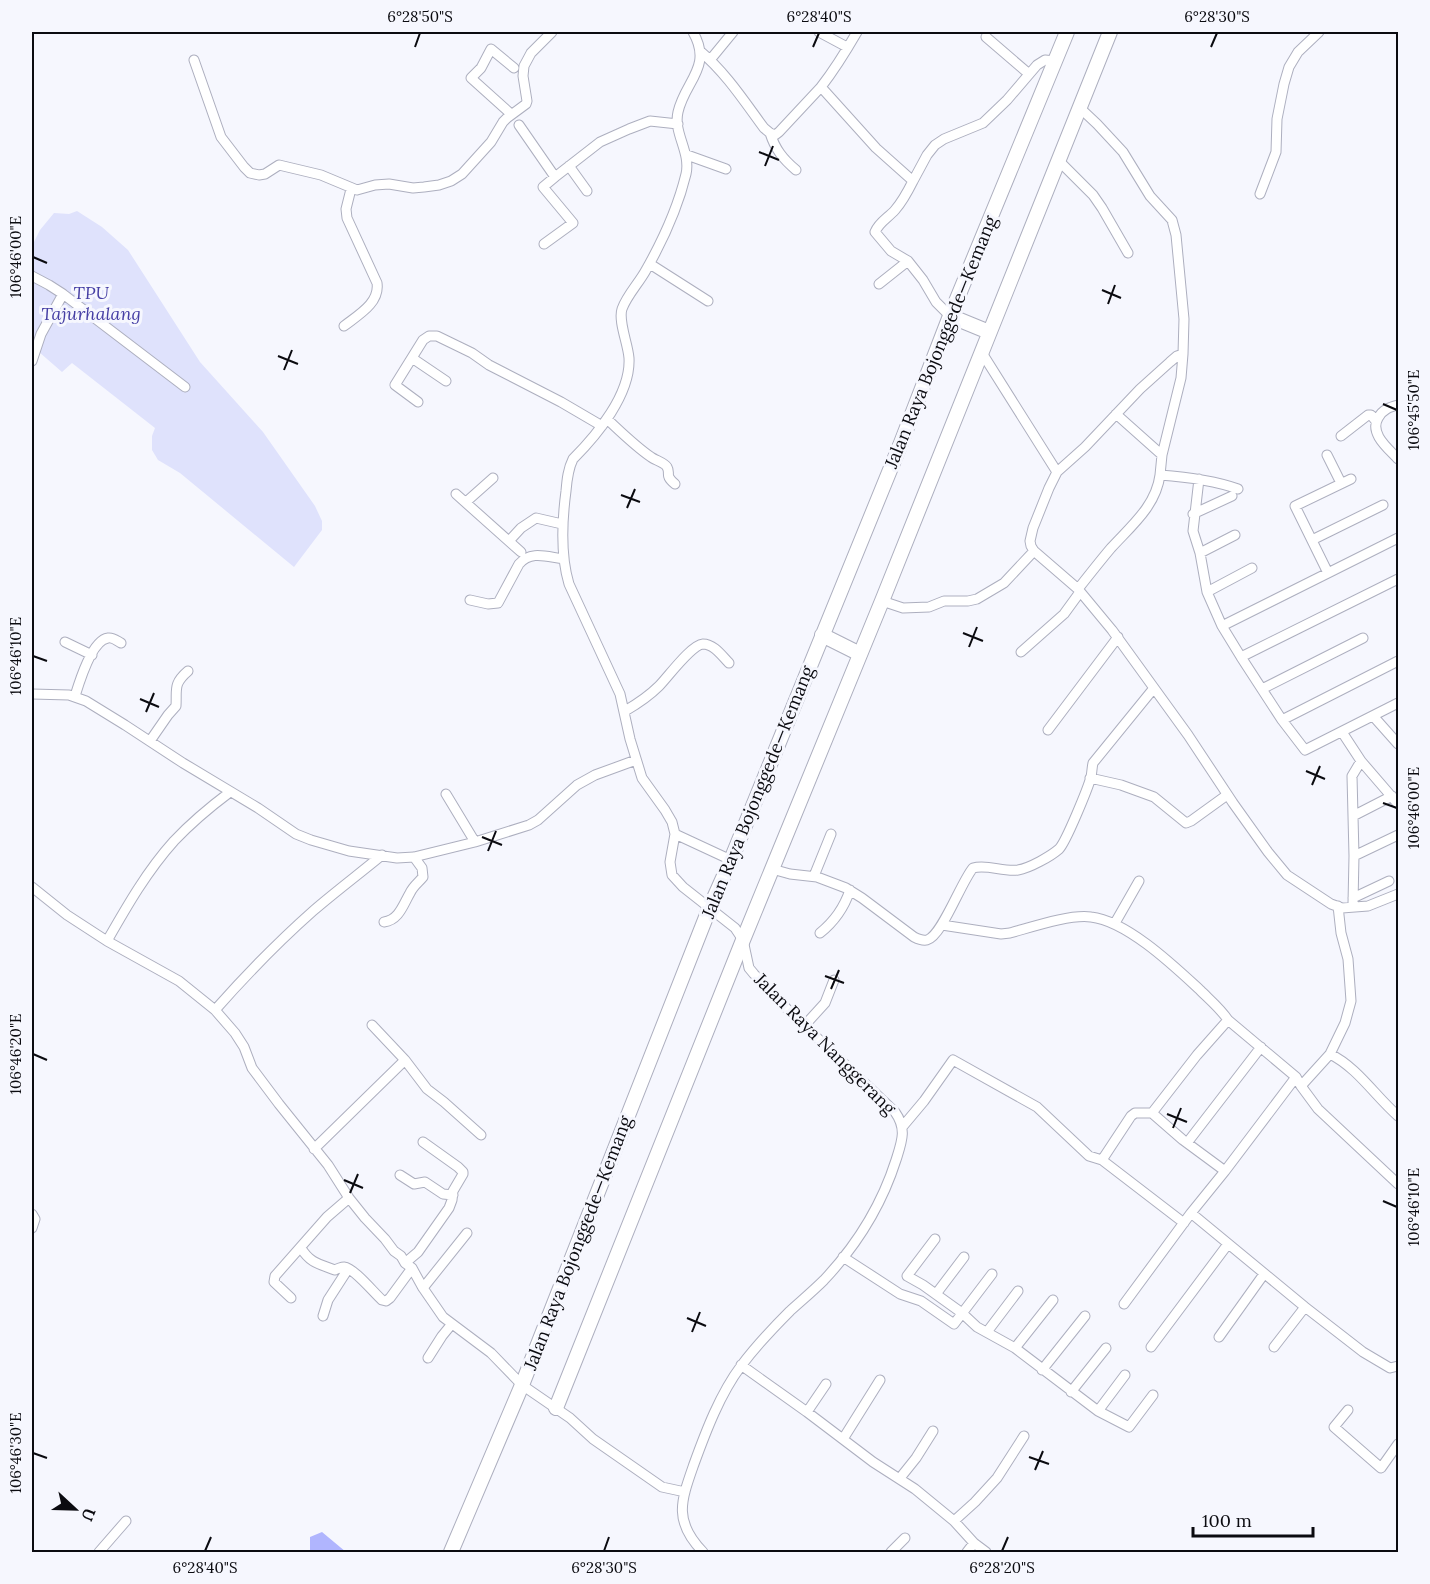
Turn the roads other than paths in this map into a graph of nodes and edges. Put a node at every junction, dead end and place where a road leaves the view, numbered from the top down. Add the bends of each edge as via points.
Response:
1 (552, 32) edge
2 (693, 32) edge
3 (733, 32) edge
4 (819, 32) edge
5 (857, 32) edge
6 (1067, 32) edge
7 (1110, 32) edge
8 (1319, 32) edge
9 (986, 37) dead end
10 (847, 47) junction
11 (700, 51) junction
12 (194, 60) dead end
13 (710, 60) junction
14 (1055, 61) junction
15 (514, 68) dead end
16 (1029, 74) junction
17 (821, 87) junction
18 (1080, 108) junction
19 (511, 114) junction
20 (678, 124) junction
21 (519, 125) dead end
22 (770, 133) junction
23 (687, 155) junction
24 (1058, 160) junction
25 (569, 166) junction
26 (726, 169) dead end
27 (796, 170) dead end
28 (555, 177) junction
29 (913, 181) junction
30 (351, 189) junction
31 (587, 191) dead end
32 (1260, 194) dead end
33 (544, 244) dead end
34 (1128, 253) dead end
35 (908, 261) junction
36 (650, 264) junction
37 (32, 276) edge
38 (879, 284) dead end
39 (63, 294) junction
40 (708, 301) dead end
41 (950, 316) junction
42 (344, 326) dead end
43 (989, 332) junction
44 (982, 353) junction
45 (1183, 354) junction
46 (412, 358) junction
47 (32, 361) edge
48 (446, 381) dead end
49 (185, 387) dead end
50 (418, 402) dead end
51 (1398, 405) edge
52 (1116, 414) junction
53 (1376, 421) junction
54 (604, 423) junction
55 (1341, 436) dead end
56 (1162, 455) junction
57 (1327, 455) dead end
58 (1398, 459) edge
59 (1058, 472) junction
60 (1160, 475) junction
61 (493, 477) dead end
62 (1199, 479) junction
63 (1351, 479) dead end
64 (1341, 483) junction
65 (675, 484) dead end
66 (456, 494) dead end
67 (466, 502) junction
68 (1383, 505) dead end
69 (1193, 514) junction
70 (562, 524) junction
71 (1235, 536) dead end
72 (1312, 540) junction
73 (509, 541) junction
74 (1397, 541) edge
75 (1034, 551) junction
76 (521, 552) dead end
77 (1200, 553) junction
78 (564, 559) junction
79 (1252, 568) dead end
80 (1328, 573) junction
81 (1398, 579) edge
82 (1079, 590) junction
83 (1207, 592) junction
84 (470, 600) dead end
85 (882, 601) junction
86 (1222, 626) junction
87 (822, 635) junction
88 (1118, 638) junction
89 (1363, 638) dead end
90 (65, 642) dead end
91 (121, 644) dead end
92 (1021, 652) dead end
93 (860, 654) junction
94 (92, 655) junction
95 (1241, 657) junction
96 (1398, 662) edge
97 (729, 663) dead end
98 (188, 671) dead end
99 (1154, 688) junction
100 (1262, 689) junction
101 (32, 694) edge
102 (75, 696) junction
103 (1398, 704) edge
104 (625, 711) junction
105 (1374, 717) junction
106 (1282, 720) junction
107 (1048, 730) dead end
108 (1342, 732) junction
109 (1397, 740) edge
110 (150, 741) junction
111 (636, 760) junction
112 (1361, 761) junction
113 (1090, 778) junction
114 (230, 792) junction
115 (446, 794) dead end
116 (1227, 795) junction
117 (1395, 800) edge
118 (1353, 816) junction
119 (675, 834) junction
120 (831, 834) dead end
121 (1398, 835) edge
122 (475, 842) junction
123 (382, 855) junction
124 (1354, 856) junction
125 (414, 857) junction
126 (731, 860) junction
127 (772, 869) junction
128 (814, 876) junction
129 (1139, 881) dead end
130 (1389, 881) dead end
131 (32, 887) edge
132 (850, 890) junction
133 (1398, 894) edge
134 (1338, 906) junction
135 (710, 907) junction
136 (384, 922) dead end
137 (1115, 923) junction
138 (942, 925) junction
139 (820, 933) dead end
140 (743, 940) junction
141 (107, 941) junction
142 (834, 980) dead end
143 (214, 1010) junction
144 (1228, 1020) junction
145 (372, 1025) dead end
146 (805, 1025) junction
147 (1261, 1047) junction
148 (1330, 1054) junction
149 (405, 1060) junction
150 (1296, 1077) junction
151 (1301, 1086) junction
152 (1152, 1113) junction
153 (1398, 1116) edge
154 (903, 1126) junction
155 (481, 1135) dead end
156 (423, 1142) dead end
157 (1187, 1143) junction
158 (314, 1149) junction
159 (1102, 1160) junction
160 (1225, 1171) junction
161 (400, 1174) dead end
162 (1398, 1184) edge
163 (453, 1195) junction
164 (349, 1198) junction
165 (1191, 1213) junction
166 (32, 1214) edge
167 (1184, 1222) junction
168 (32, 1228) edge
169 (468, 1233) dead end
170 (935, 1239) dead end
171 (1228, 1244) junction
172 (301, 1248) junction
173 (843, 1257) junction
174 (964, 1257) dead end
175 (408, 1265) junction
176 (348, 1269) junction
177 (992, 1274) dead end
178 (1264, 1274) junction
179 (423, 1288) junction
180 (1018, 1291) dead end
181 (936, 1294) junction
182 (291, 1298) dead end
183 (1053, 1300) dead end
184 (1124, 1304) dead end
185 (1305, 1307) junction
186 (962, 1313) junction
187 (323, 1316) dead end
188 (1085, 1316) dead end
189 (451, 1324) junction
190 (987, 1332) junction
191 (1219, 1337) dead end
192 (1151, 1347) dead end
193 (1274, 1347) dead end
194 (1015, 1348) junction
195 (1106, 1348) dead end
196 (428, 1358) dead end
197 (741, 1365) junction
198 (1398, 1366) edge
199 (1042, 1370) junction
200 (1125, 1375) dead end
201 (880, 1380) dead end
202 (522, 1384) junction
203 (826, 1384) dead end
204 (1071, 1392) junction
205 (1154, 1395) dead end
206 (556, 1408) junction
207 (1348, 1410) dead end
208 (1098, 1411) junction
209 (807, 1412) junction
210 (933, 1431) dead end
211 (1024, 1436) dead end
212 (843, 1439) junction
213 (1398, 1444) edge
214 (900, 1478) junction
215 (685, 1492) junction
216 (126, 1521) dead end
217 (954, 1521) junction
218 (905, 1538) dead end
219 (974, 1543) junction
220 (99, 1552) edge
221 (451, 1552) edge
222 (703, 1552) edge
223 (891, 1552) edge
224 (967, 1552) edge
225 (987, 1552) edge

1 - 19 street via 526,61 523,75 527,101
2 - 11 street
3 - 13 street
4 - 10 street
5 - 10 street
6 - 14 highway, Jalan Raya Bojonggede—Kemang
7 - 18 highway
8 - 32 street via 1289,67 1277,119 1276,152
9 - 16 street
10 - 17 street
11 - 13 street
11 - 20 street via 696,75 679,107
12 - 30 street via 221,137 250,173 265,174 279,165 321,175
13 - 22 street
14 - 16 street via 1045,60
14 - 41 highway, Jalan Raya Bojonggede—Kemang
15 - 19 street via 491,49 471,78
16 - 29 street via 983,123 935,146
17 - 22 street via 779,132
17 - 29 street via 876,148
18 - 24 highway
18 - 45 street via 1123,152 1150,196 1172,220 1179,253
19 - 30 street via 491,142 451,181 413,188 390,184
20 - 23 street
20 - 25 street via 650,121 639,125 600,142
21 - 28 street
22 - 27 street via 774,146
23 - 26 street
23 - 36 street via 686,174 673,214
24 - 34 street via 1093,195
24 - 43 highway
25 - 28 street
25 - 31 street
28 - 33 street via 543,187 573,223
29 - 35 street via 875,232 891,251
30 - 42 street via 346,208 348,218 378,289 370,305
35 - 38 street
35 - 41 street via 936,303
36 - 40 street
36 - 54 street via 622,309 629,366
37 - 39 street
39 - 47 street
39 - 49 street
41 - 43 highway
41 - 87 highway, Jalan Raya Bojonggede—Kemang
43 - 44 highway
44 - 59 street
44 - 85 highway
45 - 52 street
45 - 56 street
46 - 48 street
46 - 50 street via 395,385
46 - 54 street via 423,340 437,336
51 - 53 street via 1384,410
52 - 56 street
52 - 59 street
53 - 55 street via 1368,415
53 - 58 street via 1375,430
54 - 65 street via 665,465
54 - 70 street via 570,465
56 - 60 street
57 - 64 street
59 - 75 street via 1033,528 1030,541
60 - 62 street
60 - 82 street via 1158,488 1144,512
61 - 67 street
62 - 69 street
62 - 69 street via 1218,482 1235,492
63 - 64 street
64 - 72 street via 1295,506
66 - 67 street
67 - 73 street
68 - 72 street
69 - 77 street via 1192,531
70 - 73 street via 536,518
70 - 78 street
71 - 77 street
72 - 80 street
73 - 76 street
74 - 80 street
75 - 82 street
75 - 85 street via 1004,583 977,599 903,608
77 - 83 street
78 - 84 street via 530,555 519,564 498,603
78 - 104 street via 569,584
79 - 83 street
80 - 86 street
81 - 95 street
82 - 88 street
82 - 92 street via 1064,614
83 - 86 street
85 - 93 highway
86 - 95 street
87 - 93 highway
87 - 126 highway, Jalan Raya Bojonggede—Kemang
88 - 99 street
88 - 107 street
89 - 100 street
90 - 94 street
91 - 94 street via 105,639
93 - 127 highway
94 - 102 street
95 - 100 street
96 - 106 street
97 - 104 street via 713,647 699,645 652,692
98 - 110 street via 176,688 176,706
99 - 113 street via 1093,763
99 - 116 street
100 - 106 street
101 - 102 street
102 - 110 street
103 - 105 street
104 - 111 street
105 - 108 street
105 - 109 street
106 - 108 street via 1305,750
108 - 112 street
110 - 114 street
111 - 119 street via 642,778 665,810
111 - 122 street via 577,785 529,825
112 - 117 street
112 - 118 street via 1352,776
113 - 116 street via 1154,797 1186,823
113 - 138 street via 1060,848 1035,863 1010,871 972,868
114 - 123 street via 296,834 349,851
114 - 141 street via 166,850
115 - 122 street
116 - 134 street via 1282,869
117 - 118 street
118 - 124 street
119 - 126 street
119 - 135 street, Jalan Raya Nanggerang via 672,874
120 - 128 street
121 - 124 street
122 - 125 street
123 - 125 street
123 - 143 street via 315,909
124 - 130 street via 1353,901
125 - 136 street via 423,877 400,911 391,921
126 - 135 highway, Jalan Raya Bojonggede—Kemang
127 - 128 street
127 - 140 highway
128 - 132 street
129 - 137 street
131 - 141 street
132 - 138 street via 921,940 929,940
132 - 139 street via 836,918
133 - 134 street via 1368,906
134 - 148 street via 1351,1001
135 - 140 street, Jalan Raya Nanggerang
135 - 202 highway, Jalan Raya Bojonggede—Kemang
137 - 138 street via 1075,916 1001,934
137 - 144 street via 1176,968
140 - 146 street, Jalan Raya Nanggerang via 749,968
140 - 206 highway
141 - 143 street via 179,981
142 - 146 street via 825,1003
143 - 158 street via 236,1033 252,1068
144 - 147 street
144 - 152 street
145 - 149 street
146 - 154 street, Jalan Raya Nanggerang via 888,1105
147 - 150 street
147 - 157 street
148 - 151 street
148 - 153 street via 1349,1065
149 - 155 street via 427,1089
149 - 158 street
150 - 151 street
150 - 160 street
151 - 162 street via 1318,1109
152 - 157 street
152 - 159 street via 1131,1116
154 - 159 street via 953,1060 1037,1107 1089,1156
154 - 173 street, Jalan Raya Nanggerang via 893,1170 880,1200
156 - 163 street via 463,1172
157 - 160 street
158 - 164 street
159 - 167 street
160 - 165 street
161 - 163 street via 414,1184 425,1182 443,1194
163 - 175 street via 449,1208
164 - 172 street
164 - 175 street
165 - 167 street
165 - 171 street
166 - 168 street
167 - 184 street
169 - 179 street
170 - 181 street via 907,1276
171 - 178 street
171 - 192 street
172 - 176 street via 314,1262 335,1270
172 - 182 street via 274,1279
173 - 186 street via 954,1324
173 - 197 street, Jalan Raya Nanggerang
174 - 181 street
175 - 176 street via 386,1301
175 - 179 street
176 - 187 street via 331,1294
177 - 186 street
178 - 185 street
178 - 191 street
179 - 189 street
180 - 190 street
181 - 186 street
183 - 194 street
185 - 193 street
185 - 198 street via 1363,1352 1390,1368
186 - 190 street
188 - 199 street
189 - 196 street
189 - 202 street via 491,1353
190 - 194 street
194 - 199 street
195 - 204 street
197 - 209 street
197 - 215 street, Jalan Raya Nanggerang via 714,1414
199 - 204 street
200 - 208 street
201 - 212 street
202 - 206 street
202 - 221 highway, Jalan Raya Bojonggede—Kemang
203 - 209 street
204 - 208 street
205 - 208 street via 1129,1427
206 - 215 street via 662,1487
207 - 213 street via 1334,1427 1381,1468
209 - 212 street
210 - 214 street
211 - 217 street via 997,1478
212 - 214 street
214 - 217 street
215 - 222 street, Jalan Raya Nanggerang via 683,1519
216 - 220 street
217 - 219 street
218 - 223 street
219 - 224 street
219 - 225 street

